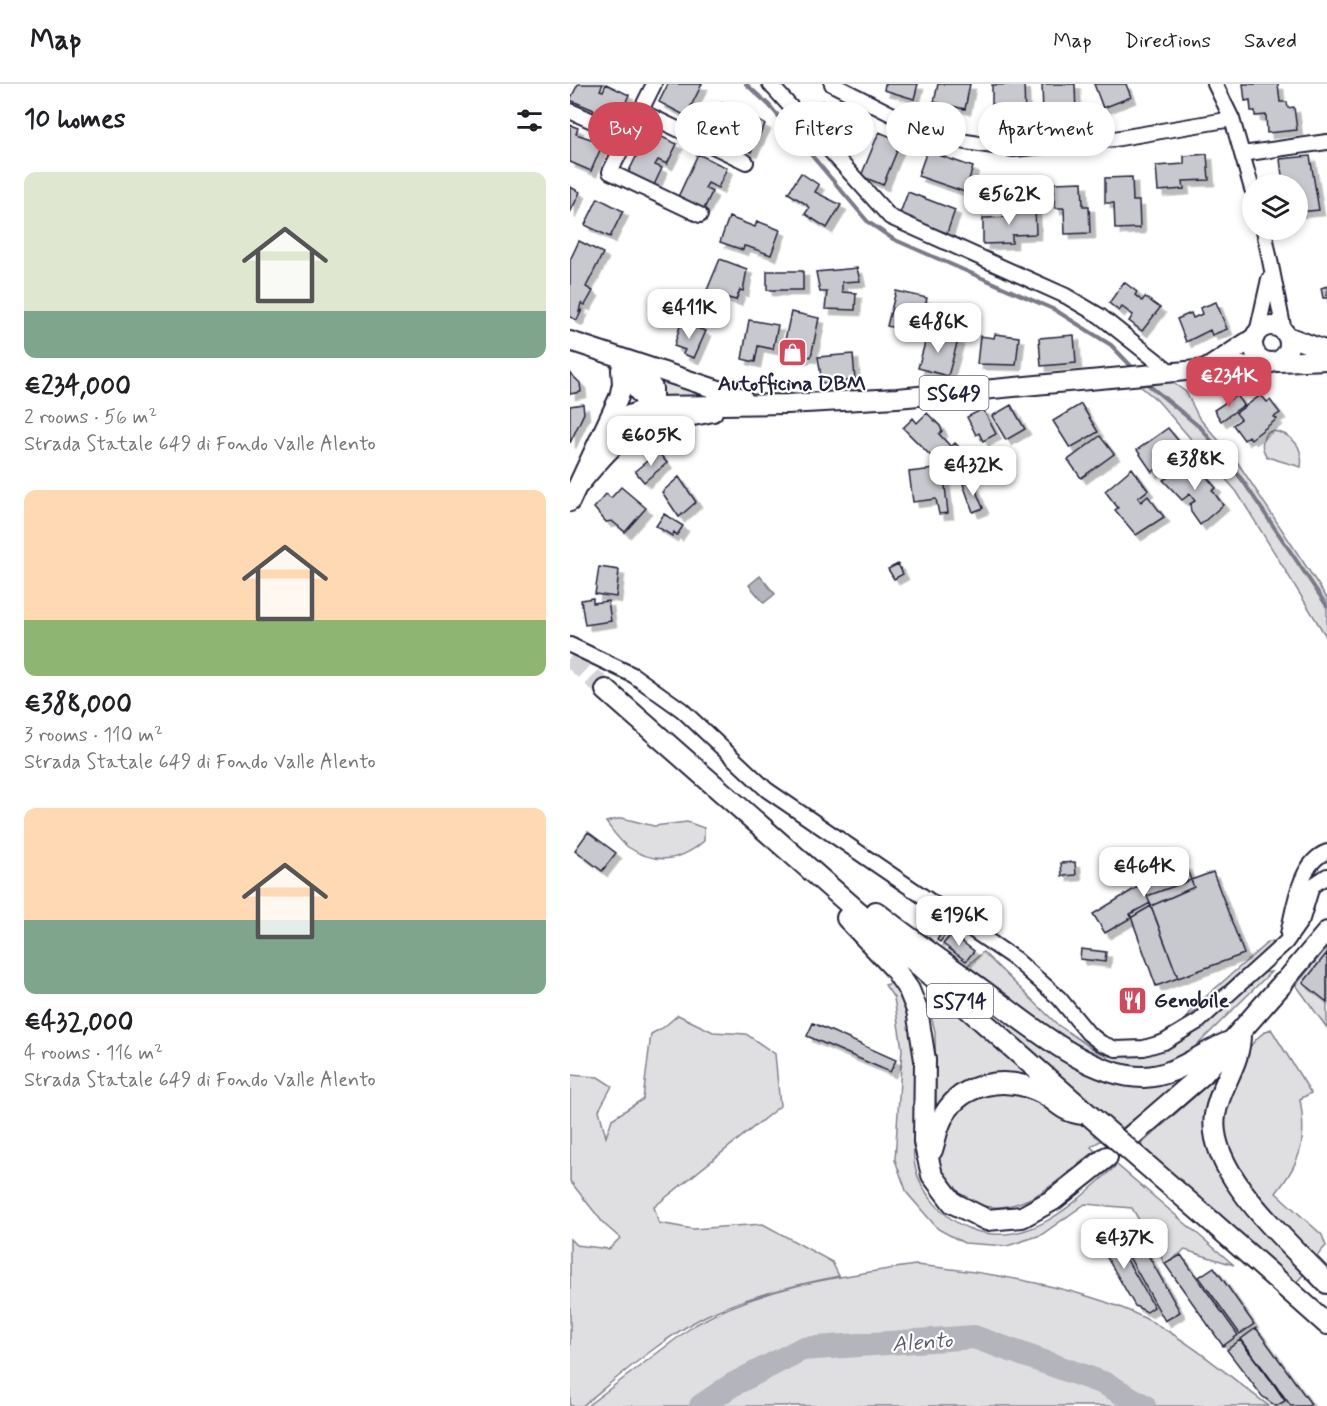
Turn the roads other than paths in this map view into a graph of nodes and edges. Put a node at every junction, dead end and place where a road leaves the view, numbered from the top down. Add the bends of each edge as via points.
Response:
1 (654, 84) edge
2 (770, 84) edge
3 (832, 84) edge
4 (1215, 84) edge
5 (645, 102) edge
6 (570, 111) edge
7 (588, 119) edge
8 (1232, 119) junction
9 (663, 122) edge
10 (1327, 142) edge
11 (1242, 154) junction
12 (618, 156) edge
13 (746, 162) dead end
14 (1248, 174) edge
15 (700, 215) dead end
16 (1265, 240) edge
17 (1270, 271) junction
18 (1286, 333) junction
19 (1256, 335) junction
20 (570, 341) edge
21 (1327, 351) edge
22 (1327, 360) edge
23 (1275, 362) junction
24 (627, 366) junction
25 (1203, 370) junction
26 (1164, 374) junction
27 (759, 404) junction
28 (654, 406) junction
29 (682, 418) junction
30 (640, 430) junction
31 (602, 433) junction
32 (574, 494) edge
33 (570, 645) edge
34 (606, 690) tunnel mouth
35 (1327, 852) edge
36 (1327, 876) edge
37 (830, 886) junction
38 (1326, 931) edge
39 (1286, 942) junction
40 (1283, 983) joint
41 (1236, 1036) junction
42 (1089, 1114) junction
43 (1129, 1138) dead end
44 (930, 1155) junction
45 (1107, 1157) dead end
46 (1327, 1283) edge
47 (1327, 1324) edge

1 - 5 street
2 - 26 street via 890,217 1066,296 1100,316
3 - 8 street via 911,123 966,142 1014,149 1114,139
4 - 8 street
6 - 7 street
8 - 11 street
9 - 13 street
10 - 11 street
11 - 14 street
12 - 15 street via 610,172
16 - 17 street
17 - 18 street
17 - 19 street
18 - 19 main road, SS649 via 1273,326
18 - 21 main road, SS649
18 - 23 main road via 1287,354
19 - 23 main road via 1256,355
19 - 25 main road, SS649
20 - 24 main road via 596,349
22 - 23 main road, SS649
23 - 25 main road, SS649
24 - 27 main road
24 - 28 main road via 651,384
24 - 31 main road
25 - 26 main road, SS649
26 - 27 main road, SS649 via 907,397
27 - 28 main road, SS649
27 - 29 main road, SS649
28 - 29 main road
28 - 30 main road, SS649 via 650,419
28 - 31 main road, SS649 via 629,415
29 - 30 main road, SS649
30 - 32 main road, SS649 via 616,445
31 - 32 main road, SS649
33 - 39 street via 633,675 682,710 767,790 1015,959 1101,1043 1130,1050 1164,1042 1199,1021
34 - 37 highway, SS714
35 - 39 street via 1308,868
36 - 39 street via 1312,886 1302,919
37 - 41 highway via 859,897 1042,1034 1115,1073 1157,1076
37 - 42 highway, SS714
37 - 44 highway via 845,915 899,975 917,1010 924,1040 924,1142
38 - 40 main road
40 - 41 highway
41 - 43 highway via 1188,1088
41 - 46 highway via 1240,1050 1217,1104 1215,1143 1238,1187
42 - 44 highway via 1068,1113 1040,1092 1016,1084 986,1084 951,1104 938,1127
42 - 47 highway, SS714, bridge
44 - 45 highway via 932,1175 944,1194 968,1213 998,1221 1036,1211

